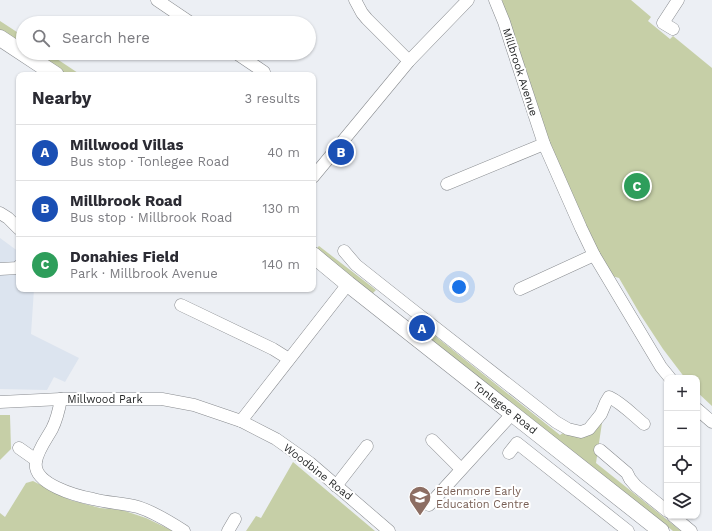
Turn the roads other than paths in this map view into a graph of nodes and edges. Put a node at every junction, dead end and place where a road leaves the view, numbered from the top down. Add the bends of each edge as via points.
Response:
1 (157, 0) edge
2 (355, 0) edge
3 (468, 0) edge
4 (495, 0) edge
5 (678, 0) edge
6 (181, 16) edge
7 (673, 29) dead end
8 (0, 38) edge
9 (16, 49) edge
10 (33, 60) edge
11 (246, 60) edge
12 (409, 61) junction
13 (51, 72) edge
14 (264, 72) dead end
15 (544, 144) junction
16 (316, 173) edge
17 (447, 184) dead end
18 (0, 213) edge
19 (16, 226) edge
20 (344, 250) dead end
21 (594, 255) junction
22 (316, 257) edge
23 (16, 268) edge
24 (0, 269) edge
25 (348, 284) junction
26 (520, 289) dead end
27 (181, 305) dead end
28 (409, 307) junction
29 (397, 322) junction
30 (289, 359) junction
31 (668, 375) edge
32 (61, 400) junction
33 (0, 402) edge
34 (699, 411) edge
35 (512, 414) junction
36 (241, 421) junction
37 (712, 422) edge
38 (644, 424) dead end
39 (432, 440) dead end
40 (367, 446) dead end
41 (18, 448) dead end
42 (600, 450) dead end
43 (509, 453) dead end
44 (36, 460) junction
45 (462, 469) junction
46 (336, 486) junction
47 (614, 494) junction
48 (429, 505) dead end
49 (664, 509) edge
50 (601, 510) junction
51 (234, 519) dead end
52 (677, 519) edge
53 (184, 531) edge
54 (228, 531) edge
55 (389, 531) edge
56 (628, 531) edge
57 (661, 531) edge
58 (691, 531) edge

1 - 6 street
2 - 12 street via 367,20
3 - 12 street
4 - 15 street, Millbrook Avenue
5 - 7 street via 663,23
8 - 9 main road
10 - 13 main road
11 - 14 street
12 - 16 street
15 - 17 street
15 - 21 street, Millbrook Avenue
18 - 19 street
20 - 28 street, Tonlegee Road via 356,264
21 - 26 street
21 - 31 street, Millbrook Avenue
22 - 25 main road, Tonlegee Road
23 - 24 street
25 - 29 main road, Tonlegee Road
25 - 30 street
27 - 30 street
28 - 29 street
28 - 38 street, Tonlegee Road via 568,429 581,432 589,430 609,397
29 - 35 main road, Tonlegee Road
30 - 36 street
32 - 33 street
32 - 36 street, Millwood Park via 162,399 194,405
32 - 44 street, Millwood Park via 56,420
34 - 37 street
35 - 45 street
35 - 47 main road, Tonlegee Road
36 - 46 street, Woodbine Road via 310,463
39 - 45 street
40 - 46 street
41 - 44 street
42 - 49 street
43 - 50 street, Tonlegee Road via 517,443
44 - 53 street via 36,469 40,476 60,489 95,500 139,507
45 - 48 street
46 - 55 street, Woodbine Road
47 - 50 street
47 - 57 main road, Tonlegee Road
50 - 56 street, Tonlegee Road
51 - 54 street
52 - 58 street

